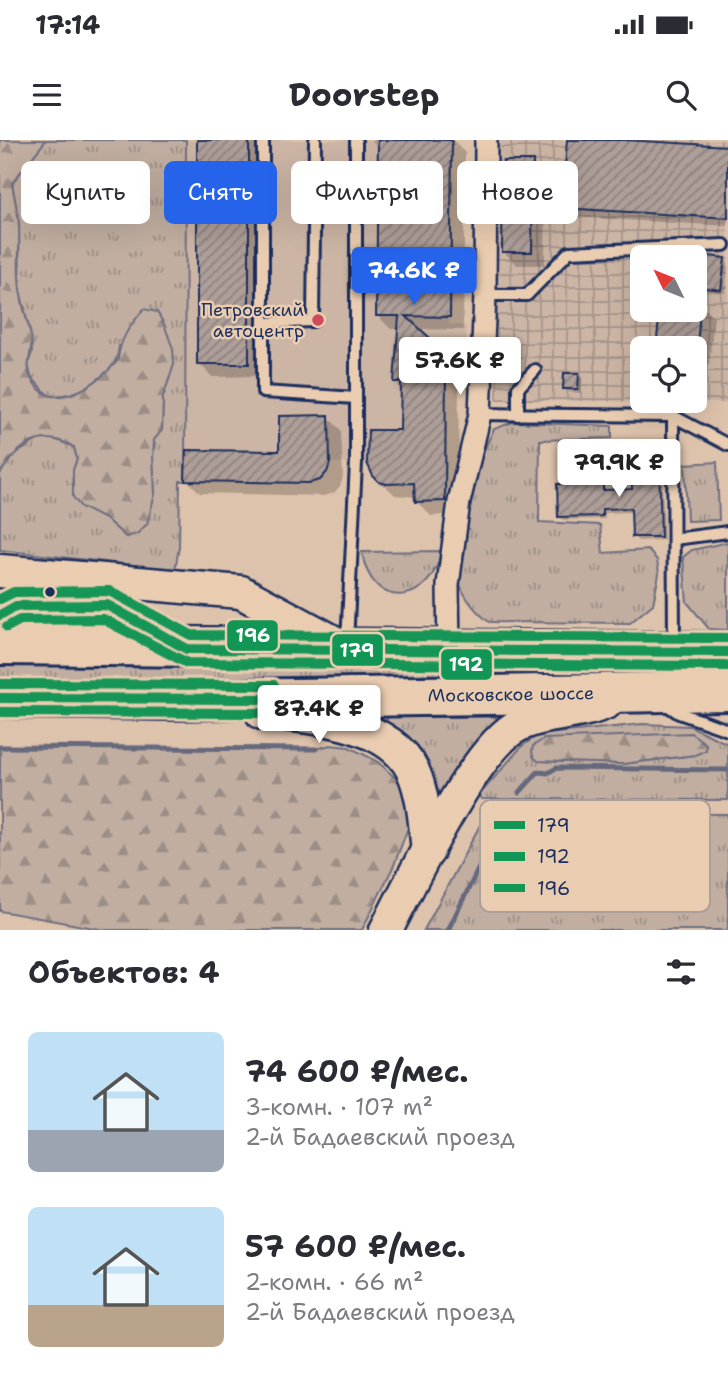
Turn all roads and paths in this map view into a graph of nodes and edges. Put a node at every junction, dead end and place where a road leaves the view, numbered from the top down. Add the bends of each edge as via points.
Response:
1 (262, 140) edge
2 (315, 140) edge
3 (356, 140) edge
4 (486, 140) edge
5 (724, 245) dead end
6 (485, 295) junction
7 (263, 323) junction
8 (535, 370) dead end
9 (356, 398) junction
10 (480, 414) junction
11 (518, 415) junction
12 (674, 416) junction
13 (728, 445) edge
14 (728, 532) edge
15 (674, 539) junction
16 (0, 571) edge
17 (0, 615) edge
18 (0, 645) edge
19 (187, 649) junction
20 (347, 649) junction
21 (449, 651) junction
22 (674, 652) junction
23 (728, 652) edge
24 (728, 691) edge
25 (635, 693) junction
26 (0, 698) edge
27 (170, 701) junction
28 (728, 730) edge
29 (428, 851) junction
30 (386, 930) edge

1 - 7 lane
2 - 7 lane via 313,321
3 - 9 lane
4 - 6 street
5 - 6 lane via 569,253 527,295
6 - 10 street
7 - 9 lane via 263,392
8 - 11 lane via 518,388
9 - 20 lane
10 - 11 lane
10 - 21 street via 458,502 448,585
11 - 12 lane
12 - 13 lane
12 - 15 lane
14 - 15 lane
15 - 22 lane
16 - 20 street via 241,592
17 - 19 lane via 16,606 107,605
18 - 19 highway
19 - 20 highway
20 - 21 highway
21 - 22 highway
22 - 23 highway
24 - 25 highway, Московское шоссе
25 - 27 highway, Московское шоссе
25 - 28 lane
25 - 29 street via 518,725 474,770
26 - 27 highway, Московское шоссе
27 - 29 street via 221,712 324,719 367,731 391,744 412,770 419,790
29 - 30 street

